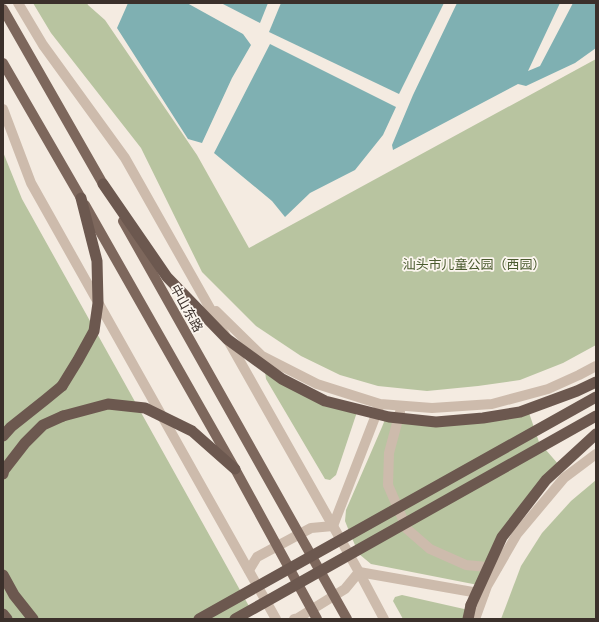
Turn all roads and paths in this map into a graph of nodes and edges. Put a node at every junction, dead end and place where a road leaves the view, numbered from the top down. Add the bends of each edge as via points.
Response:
1 (18, 3) edge
2 (3, 10) edge
3 (3, 63) edge
4 (3, 109) edge
5 (103, 184) junction
6 (81, 198) junction
7 (207, 303) junction
8 (596, 366) edge
9 (596, 382) edge
10 (596, 397) edge
11 (380, 404) junction
12 (402, 406) junction
13 (596, 416) edge
14 (596, 434) edge
15 (3, 436) edge
16 (596, 454) edge
17 (235, 469) junction
18 (3, 474) edge
19 (333, 526) junction
20 (497, 568) junction
21 (249, 570) junction
22 (359, 572) junction
23 (3, 575) edge
24 (484, 594) junction
25 (3, 614) edge
26 (7, 619) edge
27 (33, 619) edge
28 (199, 619) edge
29 (236, 619) edge
30 (276, 619) edge
31 (294, 619) edge
32 (317, 619) edge
33 (347, 619) edge
34 (384, 619) edge
35 (468, 619) edge
36 (475, 619) edge

1 - 7 street via 43,45 126,158
2 - 5 main road, 中山东路
3 - 6 main road
4 - 21 street via 32,183
5 - 9 highway, bridge via 167,277 227,339 282,379 325,401 389,417 436,422 452,421 520,412
5 - 33 main road, 中山东路, bridge
6 - 15 highway, bridge via 97,261 98,303 94,331 62,386
6 - 17 main road, bridge
7 - 11 street via 262,356 317,384
7 - 19 street
8 - 12 street via 548,389 492,404 432,408
10 - 28 highway, bridge
11 - 12 street
11 - 19 street
12 - 20 street via 389,453 388,485 407,529 430,549 459,562
13 - 29 highway, bridge
14 - 35 highway, bridge via 546,480 502,537 471,605
16 - 20 street via 564,478 517,534
17 - 18 highway, bridge via 192,431 145,408 108,404 63,416 43,425 24,443
17 - 32 main road, bridge
19 - 21 street via 311,528 258,558
19 - 22 street
20 - 24 street
21 - 30 street
22 - 24 street
22 - 31 street via 345,589
22 - 34 street
23 - 27 highway via 14,595
24 - 36 street
25 - 26 highway

